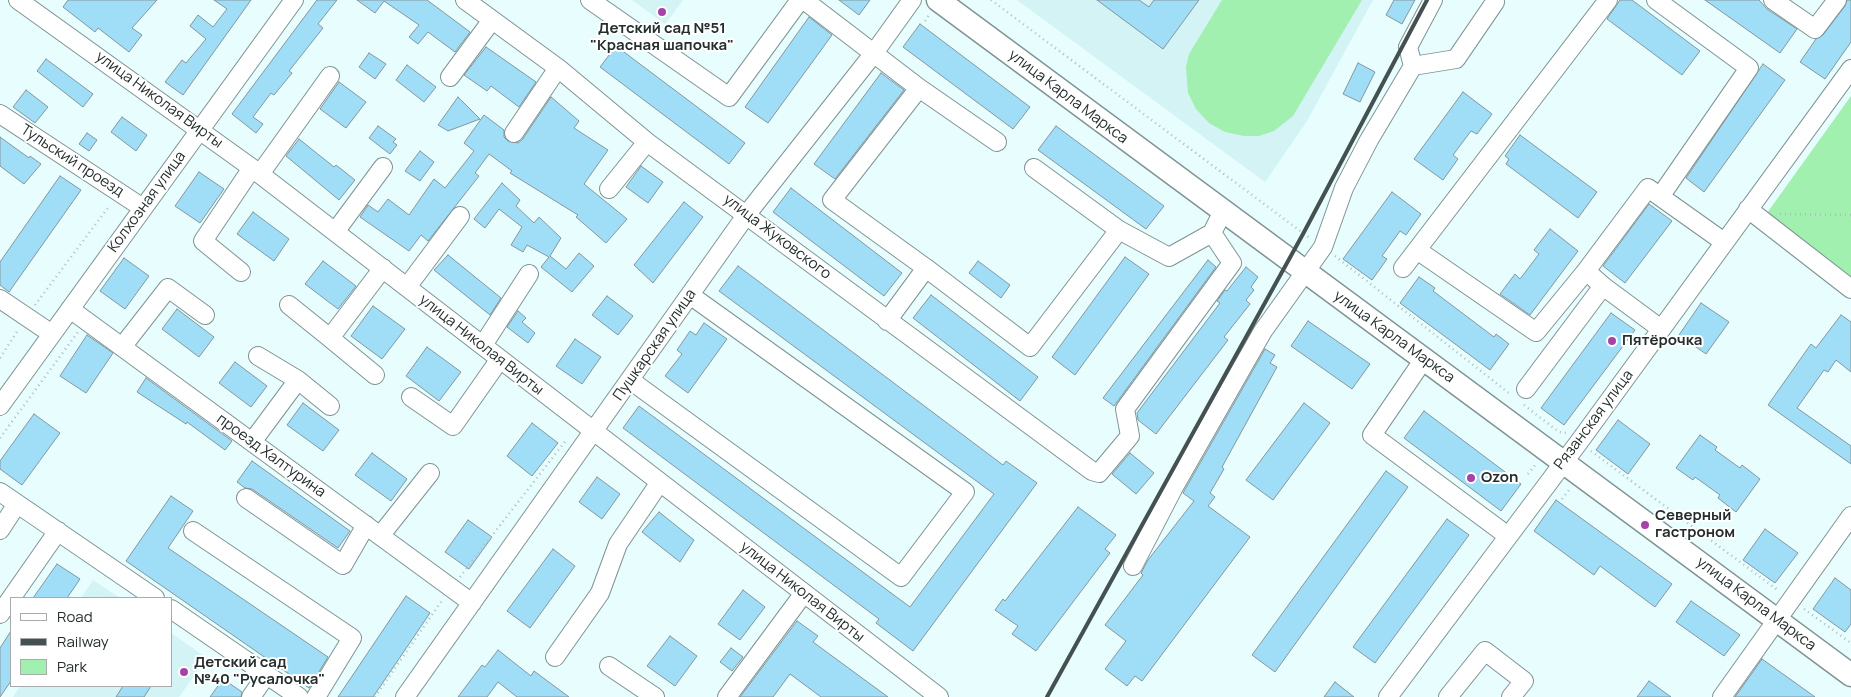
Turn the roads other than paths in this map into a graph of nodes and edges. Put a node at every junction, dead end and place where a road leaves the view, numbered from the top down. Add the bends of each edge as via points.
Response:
1 (18, 0) edge
2 (294, 0) edge
3 (465, 0) edge
4 (590, 0) edge
5 (802, 0) edge
6 (912, 0) edge
7 (938, 0) edge
8 (1433, 0) edge
9 (1608, 0) edge
10 (1656, 0) edge
11 (1773, 0) edge
12 (1837, 0) edge
13 (1495, 2) dead end
14 (492, 20) junction
15 (874, 53) junction
16 (1413, 66) junction
17 (558, 68) junction
18 (1851, 70) edge
19 (330, 76) dead end
20 (450, 76) dead end
21 (919, 88) junction
22 (0, 114) edge
23 (199, 129) junction
24 (514, 133) dead end
25 (647, 142) junction
26 (997, 142) dead end
27 (384, 167) dead end
28 (1034, 168) dead end
29 (256, 171) junction
30 (609, 189) dead end
31 (1664, 191) dead end
32 (143, 208) junction
33 (1748, 209) junction
34 (1223, 211) junction
35 (747, 214) junction
36 (460, 216) dead end
37 (1119, 230) junction
38 (335, 232) junction
39 (1212, 233) junction
40 (1724, 242) junction
41 (1417, 250) junction
42 (382, 268) junction
43 (926, 268) junction
44 (1403, 268) dead end
45 (1304, 271) junction
46 (1586, 271) junction
47 (241, 272) dead end
48 (530, 274) dead end
49 (1603, 286) junction
50 (407, 287) junction
51 (1851, 289) edge
52 (690, 295) junction
53 (0, 299) edge
54 (289, 305) dead end
55 (70, 309) junction
56 (205, 315) dead end
57 (887, 321) junction
58 (1661, 329) junction
59 (52, 334) junction
60 (330, 338) junction
61 (483, 345) junction
62 (122, 347) junction
63 (258, 356) dead end
64 (500, 358) junction
65 (1424, 359) junction
66 (375, 375) dead end
67 (298, 380) junction
68 (630, 380) junction
69 (1519, 395) road end
70 (411, 397) dead end
71 (0, 406) edge
72 (330, 406) dead end
73 (587, 427) junction
74 (252, 442) junction
75 (1564, 461) junction
76 (430, 472) dead end
77 (660, 482) junction
78 (0, 492) edge
79 (246, 498) dead end
80 (18, 504) junction
81 (1851, 516) edge
82 (366, 525) junction
83 (0, 530) edge
84 (58, 531) junction
85 (193, 531) dead end
86 (380, 536) junction
87 (1508, 536) junction
88 (1133, 566) dead end
89 (804, 593) junction
90 (12, 597) edge
91 (154, 597) edge
92 (10, 600) edge
93 (472, 603) junction
94 (172, 610) edge
95 (0, 614) edge
96 (1778, 621) junction
97 (555, 657) dead end
98 (609, 666) dead end
99 (267, 674) junction
100 (1851, 674) edge
101 (251, 697) edge
102 (299, 697) edge
103 (316, 697) edge
104 (405, 697) edge
105 (655, 697) edge
106 (727, 697) edge
107 (939, 697) edge
108 (1388, 697) edge
109 (1448, 697) edge
110 (1511, 697) edge
111 (1722, 697) edge

1 - 23 street, улица Николая Вирты
2 - 23 street, Колхозная улица
3 - 14 street, улица Жуковского
4 - 5 street via 729,97
5 - 15 street
6 - 15 street, Пушкарская улица
7 - 34 main road, улица Карла Маркса
8 - 16 street via 1408,47
9 - 41 street
10 - 31 street via 1749,68
11 - 12 street via 1815,29
13 - 16 street via 1456,59
14 - 17 street, улица Жуковского
14 - 20 street
15 - 21 street
15 - 35 street, Пушкарская улица
16 - 45 street via 1344,188 1323,247
17 - 24 street
17 - 25 street, улица Жуковского
18 - 33 street, Рязанская улица
19 - 29 street
21 - 26 street
21 - 43 street via 832,200
22 - 32 street, Тульский проезд
23 - 29 street, улица Николая Вирты
23 - 32 street, Колхозная улица
25 - 30 street
25 - 35 street, улица Жуковского
27 - 38 street
28 - 37 street
29 - 38 street, улица Николая Вирты
29 - 47 street via 203,241
32 - 55 street, Колхозная улица
33 - 40 street, Рязанская улица
33 - 51 street
34 - 39 street
34 - 45 main road, улица Карла Маркса
35 - 52 street, Пушкарская улица
35 - 57 street, улица Жуковского
36 - 50 street
37 - 39 street via 1169,257
37 - 43 street via 1030,347
38 - 42 street, улица Николая Вирты
39 - 57 street, улица Жуковского via 1232,263 1125,409 1130,436 1099,472 1092,471
40 - 46 street via 1648,188
40 - 58 street, Рязанская улица
41 - 44 street
41 - 46 street via 1536,332
42 - 50 street, улица Николая Вирты
42 - 60 street
43 - 57 street
45 - 65 main road, улица Карла Маркса
45 - 88 street via 1249,355
46 - 49 street
48 - 61 street
49 - 58 street
49 - 69 street
50 - 61 street, улица Николая Вирты
52 - 68 street, Пушкарская улица
52 - 68 street via 965,492 901,577
53 - 59 street
54 - 60 street
55 - 59 street, Колхозная улица
55 - 62 street, проезд Халтурина
56 - 62 street via 168,288
58 - 75 street, Рязанская улица
59 - 71 street, Колхозная улица
60 - 66 street
61 - 64 street, улица Николая Вирты
62 - 74 street, проезд Халтурина
63 - 67 street
64 - 70 street via 453,426
64 - 73 street, улица Николая Вирты
65 - 75 main road, улица Карла Маркса
65 - 87 street via 1372,434
67 - 72 street
67 - 74 street
68 - 73 street, Пушкарская улица
73 - 77 street, улица Николая Вирты
73 - 93 street, Пушкарская улица
74 - 82 street, проезд Халтурина
75 - 87 street, Рязанская улица
75 - 96 main road, улица Карла Маркса
76 - 86 street
77 - 89 street, улица Николая Вирты
77 - 97 street via 618,544 600,593
78 - 80 street
79 - 82 street via 343,565
80 - 83 street
80 - 84 street
81 - 96 street
82 - 86 street, проезд Халтурина
84 - 90 street
84 - 91 street
85 - 103 street via 352,638
86 - 93 street, проезд Халтурина
87 - 108 street, Рязанская улица
89 - 106 street
89 - 107 street, улица Николая Вирты
92 - 95 street
93 - 104 street, Пушкарская улица
94 - 99 street
96 - 100 main road, улица Карла Маркса
96 - 111 street
98 - 105 street
99 - 101 street
99 - 102 street
109 - 110 street via 1485,651 1524,681

